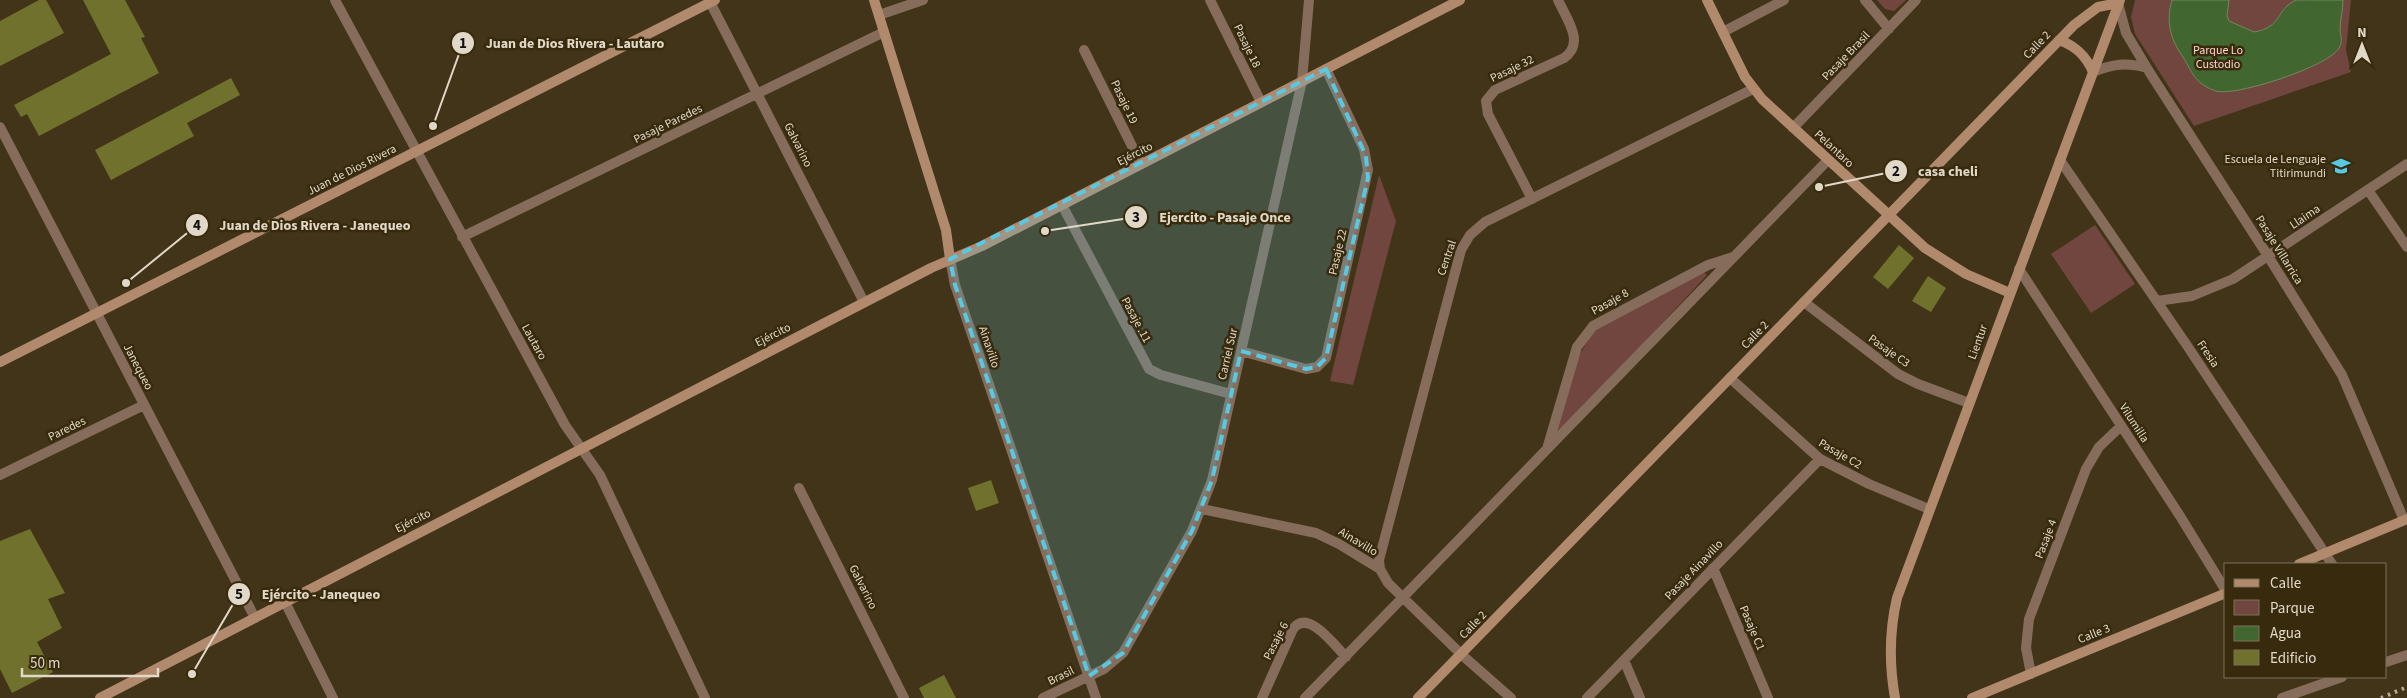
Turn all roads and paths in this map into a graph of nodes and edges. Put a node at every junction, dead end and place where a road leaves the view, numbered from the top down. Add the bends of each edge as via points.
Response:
1 (335, 0) edge
2 (874, 0) edge
3 (923, 0) edge
4 (1210, 0) edge
5 (1308, 0) edge
6 (1460, 0) edge
7 (1558, 0) edge
8 (1707, 0) edge
9 (1784, 0) edge
10 (1865, 0) edge
11 (1916, 0) edge
12 (711, 1) edge
13 (2119, 1) edge
14 (879, 15) junction
15 (1889, 29) junction
16 (884, 32) junction
17 (1723, 32) junction
18 (2059, 40) junction
19 (1084, 50) dead end
20 (2147, 68) junction
21 (1326, 69) junction
22 (2093, 72) junction
23 (1302, 81) junction
24 (1753, 89) junction
25 (757, 94) junction
26 (1261, 102) junction
27 (0, 127) edge
28 (1793, 128) junction
29 (415, 151) junction
30 (1828, 160) junction
31 (2060, 160) junction
32 (1141, 164) junction
33 (2407, 164) edge
34 (2368, 190) junction
35 (1532, 199) junction
36 (1062, 205) junction
37 (1888, 216) junction
38 (462, 237) junction
39 (2407, 247) edge
40 (1734, 256) junction
41 (2268, 256) junction
42 (950, 259) junction
43 (2019, 269) junction
44 (2010, 293) junction
45 (2157, 301) junction
46 (864, 302) junction
47 (1804, 302) junction
48 (96, 313) junction
49 (1241, 351) junction
50 (0, 362) edge
51 (1730, 378) junction
52 (1232, 394) junction
53 (1969, 403) junction
54 (144, 405) junction
55 (2121, 426) junction
56 (582, 448) junction
57 (1547, 451) junction
58 (1820, 459) junction
59 (0, 475) edge
60 (799, 488) dead end
61 (1202, 509) junction
62 (1929, 509) junction
63 (2405, 519) edge
64 (2326, 553) junction
65 (2301, 563) edge
66 (2331, 563) edge
67 (1713, 568) junction
68 (1380, 569) junction
69 (2224, 589) edge
70 (2224, 593) edge
71 (1403, 598) junction
72 (285, 602) junction
73 (255, 618) junction
74 (1462, 655) junction
75 (2407, 655) edge
76 (1346, 657) junction
77 (1624, 660) junction
78 (2387, 662) edge
79 (2031, 674) junction
80 (1089, 676) junction
81 (2339, 678) edge
82 (100, 698) edge
83 (333, 698) edge
84 (705, 698) edge
85 (904, 698) edge
86 (1044, 698) edge
87 (1096, 698) edge
88 (1262, 698) edge
89 (1305, 698) edge
90 (1418, 698) edge
91 (1512, 698) edge
92 (1587, 698) edge
93 (1640, 698) edge
94 (1768, 698) edge
95 (1895, 698) edge
96 (1972, 698) edge
97 (2282, 698) edge

1 - 29 street, Lautaro
2 - 14 street, Ainavillo
3 - 14 street
4 - 26 street, Pasaje 18
5 - 23 street, Carriel Sur
6 - 21 street, Ejército
7 - 35 street, Pasaje 32 via 1575,36 1572,51 1564,58 1495,90 1486,101 1488,114
8 - 17 street, Pelantaro
9 - 17 street
10 - 15 street
11 - 15 street, Pasaje Brasil
12 - 25 street, Galvarino
12 - 29 street, Juan de Dios Rivera
13 - 18 street, Calle 2 via 2090,12
13 - 20 street, Pasaje Villarrica via 2126,33
13 - 22 street, Lientur
14 - 16 street, Ainavillo
15 - 28 street, Pasaje Brasil
16 - 25 street, Pasaje Paredes
16 - 42 street, Ainavillo via 946,230
17 - 24 street, Pelantaro
18 - 22 street via 2082,54
18 - 37 street, Calle 2
19 - 32 street, Pasaje 19
20 - 22 street via 2120,64
20 - 41 street, Pasaje Villarrica
21 - 23 street, Ejército
21 - 49 street, Pasaje 22 via 1364,149 1368,170 1326,358 1317,367 1306,368
22 - 31 street, Lientur
23 - 26 street, Ejército
23 - 49 street, Carriel Sur
24 - 28 street, Pelantaro
24 - 35 street, Central
25 - 38 street, Pasaje Paredes
25 - 46 street, Galvarino
26 - 32 street, Ejército
27 - 48 street, Janequeo
28 - 30 street, Pelantaro
29 - 38 street, Lautaro
29 - 48 street, Juan de Dios Rivera
30 - 37 street, Pelantaro
30 - 40 street, Pasaje 8
31 - 43 street, Lientur
31 - 45 street, Fresia
32 - 36 street, Ejército
33 - 34 street, Llaima
34 - 39 street
34 - 41 street, Llaima
35 - 68 street, Central via 1477,228 1461,250 1380,551
36 - 42 street, Ejército
36 - 52 street, Pasaje .11 via 1144,364 1160,376
37 - 44 street, Pelantaro via 1945,262
37 - 47 street, Calle 2
38 - 56 street, Lautaro via 565,425
40 - 57 street, Pasaje 8
40 - 57 street, Pasaje 8 via 1708,265 1593,326 1577,347
41 - 45 street, Llaima via 2208,291
41 - 63 street, Pasaje Villarrica via 2342,375
42 - 46 street, Ejército
42 - 80 street, Ainavillo via 955,285
43 - 44 street, Lientur
43 - 55 street, Vilumilla
44 - 53 street, Lientur
45 - 64 street, Fresia
46 - 56 street, Ejército
47 - 51 street, Calle 2
47 - 53 street, Pasaje C3 via 1898,374
48 - 50 street, Juan de Dios Rivera
48 - 54 street, Janequeo
49 - 52 street, Carriel Sur
51 - 58 street, Pasaje C2
51 - 74 street, Calle 2
52 - 61 street, Carriel Sur
53 - 62 street, Lientur
54 - 59 street, Paredes
54 - 73 street, Janequeo
55 - 69 street, Vilumilla
55 - 79 street, Pasaje 4 via 2098,447 2086,468 2031,614 2026,639
56 - 72 street, Ejército
56 - 84 street, Lautaro via 600,475
57 - 71 street, Pasaje 8
58 - 62 street, Pasaje C2 via 1868,484
58 - 67 street, Pasaje Ainavillo
60 - 85 street, Galvarino
61 - 68 street, Ainavillo via 1316,534
61 - 80 street, Carriel Sur via 1157,597 1123,653 1112,664
62 - 95 street, Lientur via 1892,617 1890,660
63 - 64 street
64 - 65 street
64 - 66 street, Fresia
67 - 77 street, Pasaje Ainavillo
67 - 94 street, Pasaje C1
68 - 71 street, Ainavillo
70 - 79 street, Calle 3
71 - 74 street, Ainavillo
71 - 76 street
72 - 73 street, Ejército
72 - 83 street
73 - 82 street, Ejército
74 - 90 street, Calle 2
74 - 91 street, Ainavillo
75 - 78 street
76 - 88 street, Pasaje 6 via 1314,625 1299,623 1293,629
76 - 89 street
77 - 92 street, Pasaje Ainavillo
77 - 93 street
79 - 96 street, Calle 3
80 - 86 street, Brasil
80 - 87 street, Ainavillo
81 - 97 street

